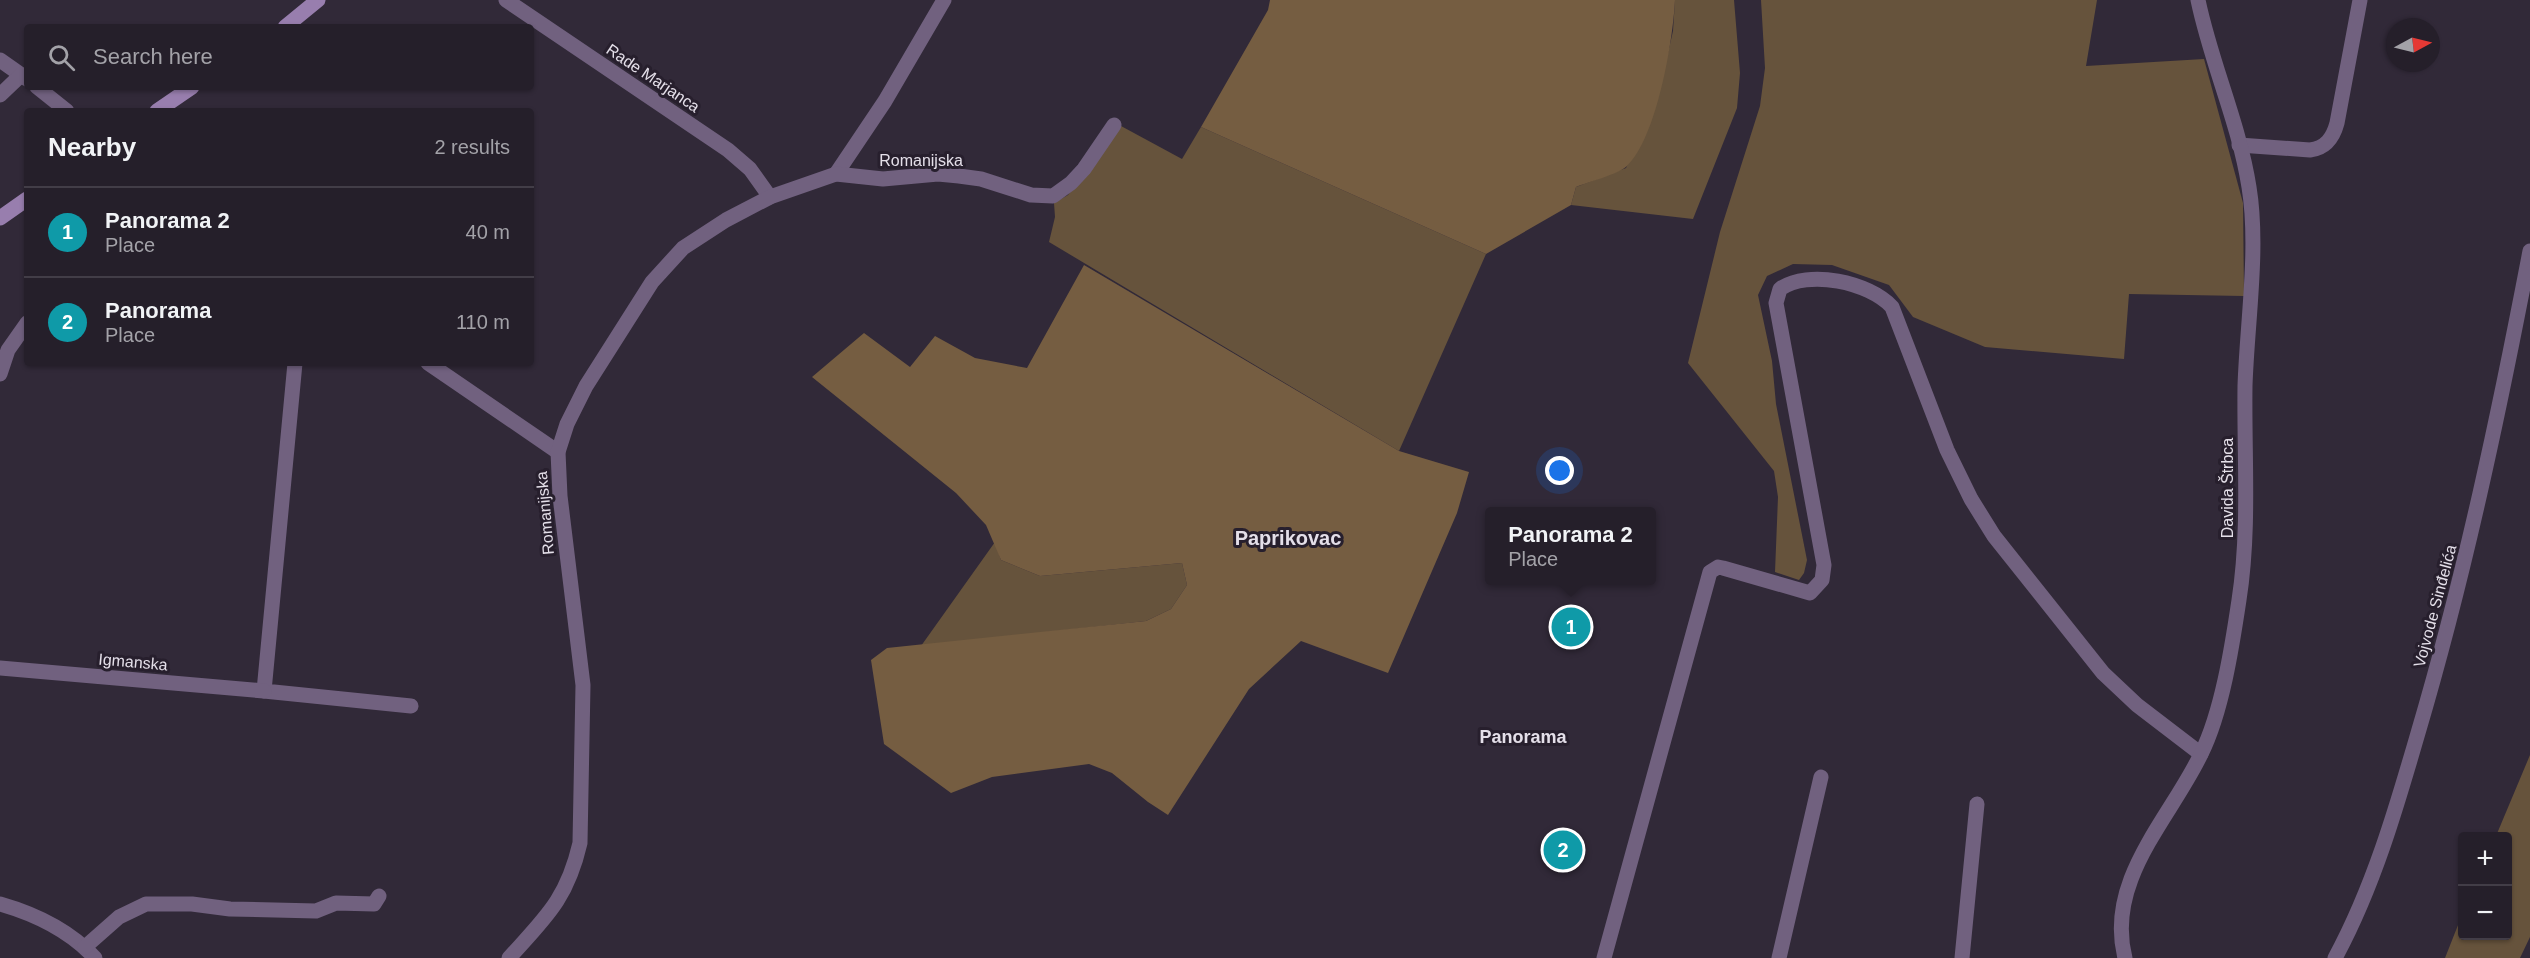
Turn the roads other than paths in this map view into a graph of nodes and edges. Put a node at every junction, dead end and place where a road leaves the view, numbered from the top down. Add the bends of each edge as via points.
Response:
1 (318, 0) edge
2 (506, 0) edge
3 (944, 0) edge
4 (2198, 0) edge
5 (2360, 0) edge
6 (289, 24) edge
7 (0, 60) edge
8 (24, 77) edge
9 (41, 90) edge
10 (188, 90) edge
11 (0, 95) edge
12 (63, 108) edge
13 (161, 108) edge
14 (1114, 125) dead end
15 (2239, 145) junction
16 (836, 174) junction
17 (770, 197) junction
18 (24, 201) edge
19 (0, 218) edge
20 (2530, 251) edge
21 (24, 327) edge
22 (296, 366) edge
23 (432, 366) edge
24 (0, 375) edge
25 (558, 452) junction
26 (0, 668) edge
27 (264, 691) junction
28 (411, 706) dead end
29 (2201, 754) junction
30 (1821, 777) dead end
31 (1977, 804) dead end
32 (379, 896) dead end
33 (0, 904) edge
34 (90, 953) edge
35 (510, 958) edge
36 (1604, 958) edge
37 (1779, 958) edge
38 (1962, 958) edge
39 (2125, 958) edge
40 (2335, 958) edge

1 - 6 street
2 - 17 street, Rade Marjanca via 728,150 750,169
3 - 16 street, Romanijska via 879,111
4 - 15 street, Davida Štrbca
5 - 15 street via 2337,123 2330,140 2310,150
7 - 8 street
8 - 11 street
9 - 12 street
10 - 13 street
14 - 16 street, Romanijska via 1084,169 1053,196 1031,195 959,176 883,178
15 - 29 street, Davida Štrbca via 2253,214 2245,385 2245,554 2228,662
16 - 17 street, Romanijska
17 - 25 street, Romanijska via 699,237 671,259 586,386
18 - 19 street
20 - 40 street, Vojvode Sinđelića via 2496,428 2436,673 2385,838 2355,918
21 - 24 street via 8,350
22 - 27 street
23 - 25 street
25 - 35 street, Romanijska via 583,685 580,843 558,902
26 - 27 street, Igmanska
27 - 28 street, Igmanska
29 - 36 street via 2137,705 2103,673 1994,536 1947,450 1892,307 1868,289 1800,279 1780,289 1776,303 1824,565 1822,580 1810,593 1723,568 1710,572
29 - 39 street, Davida Štrbca via 2156,828 2131,882 2119,926
30 - 37 street
31 - 38 street
32 - 34 street via 374,904 336,903 316,910 146,904 119,917
33 - 34 street via 40,919

